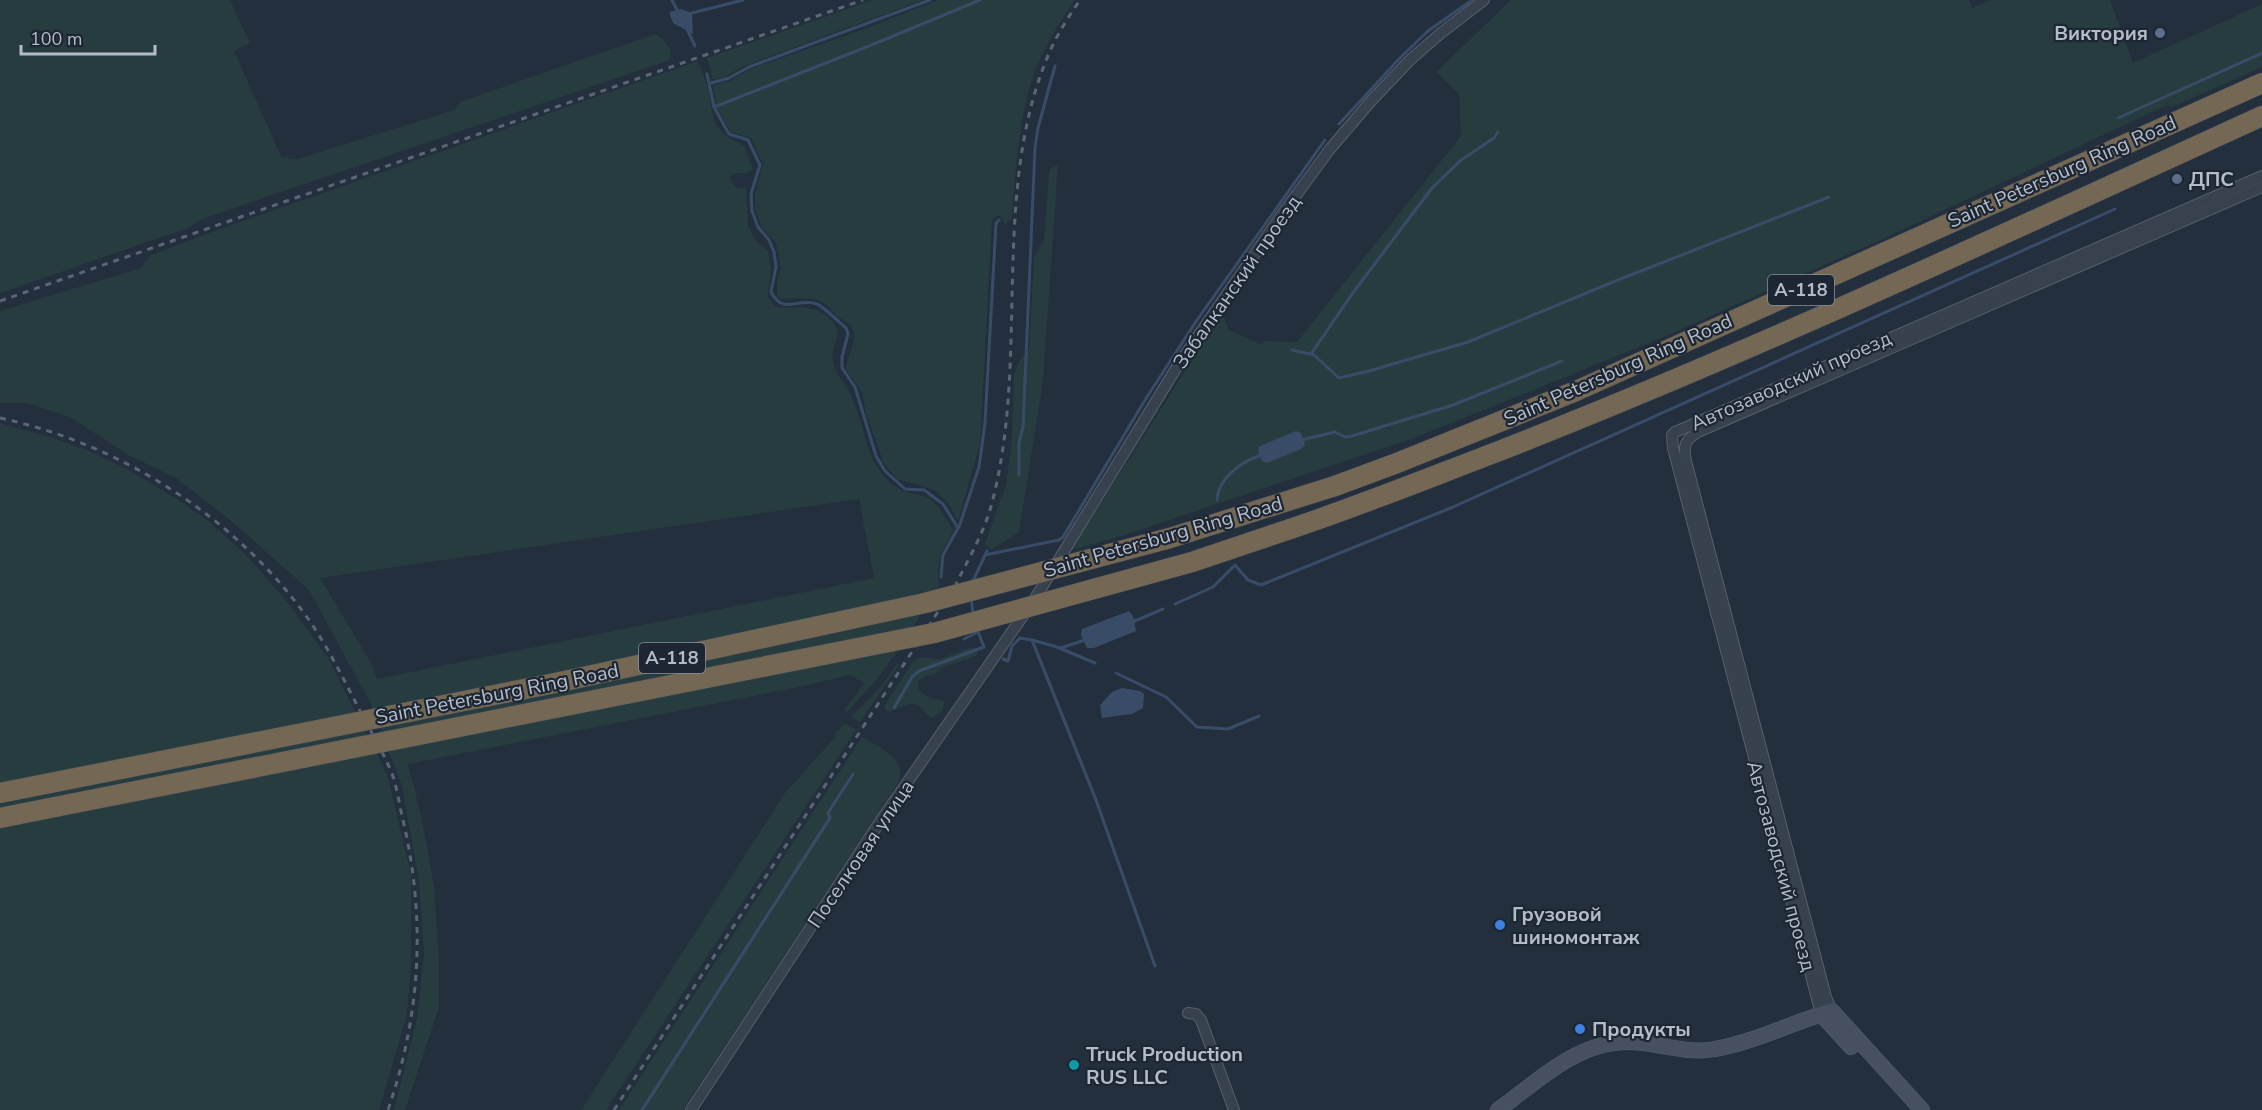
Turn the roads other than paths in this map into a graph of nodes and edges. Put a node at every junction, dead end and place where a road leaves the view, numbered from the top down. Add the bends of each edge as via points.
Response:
1 (1484, 0) edge
2 (2262, 83) edge
3 (2262, 116) edge
4 (2262, 176) edge
5 (2262, 187) edge
6 (1034, 600) joint
7 (0, 793) edge
8 (0, 818) edge
9 (1188, 1013) dead end
10 (1826, 1013) junction
11 (691, 1110) edge
12 (1234, 1110) edge
13 (1498, 1110) edge
14 (1909, 1110) edge
15 (1922, 1110) edge

1 - 6 street, Забалканский проезд via 1410,60 1330,149 1180,362
2 - 7 highway, Saint Petersburg Ring Road / А-118, bridge via 1576,391 1335,486 1170,538 925,603 560,682
3 - 8 highway, Saint Petersburg Ring Road / А-118, bridge via 1819,318 1599,412 1343,512 1192,562 934,633
4 - 10 street, Автозаводский проезд via 1672,435 1674,456
5 - 10 street, Автозаводский проезд via 1698,432 1686,441 1684,452 1826,997
6 - 11 street, Поселковая улица via 879,823
9 - 12 street via 1201,1020
10 - 13 street via 1713,1050 1630,1042 1607,1044 1568,1059
10 - 14 street
10 - 15 street

